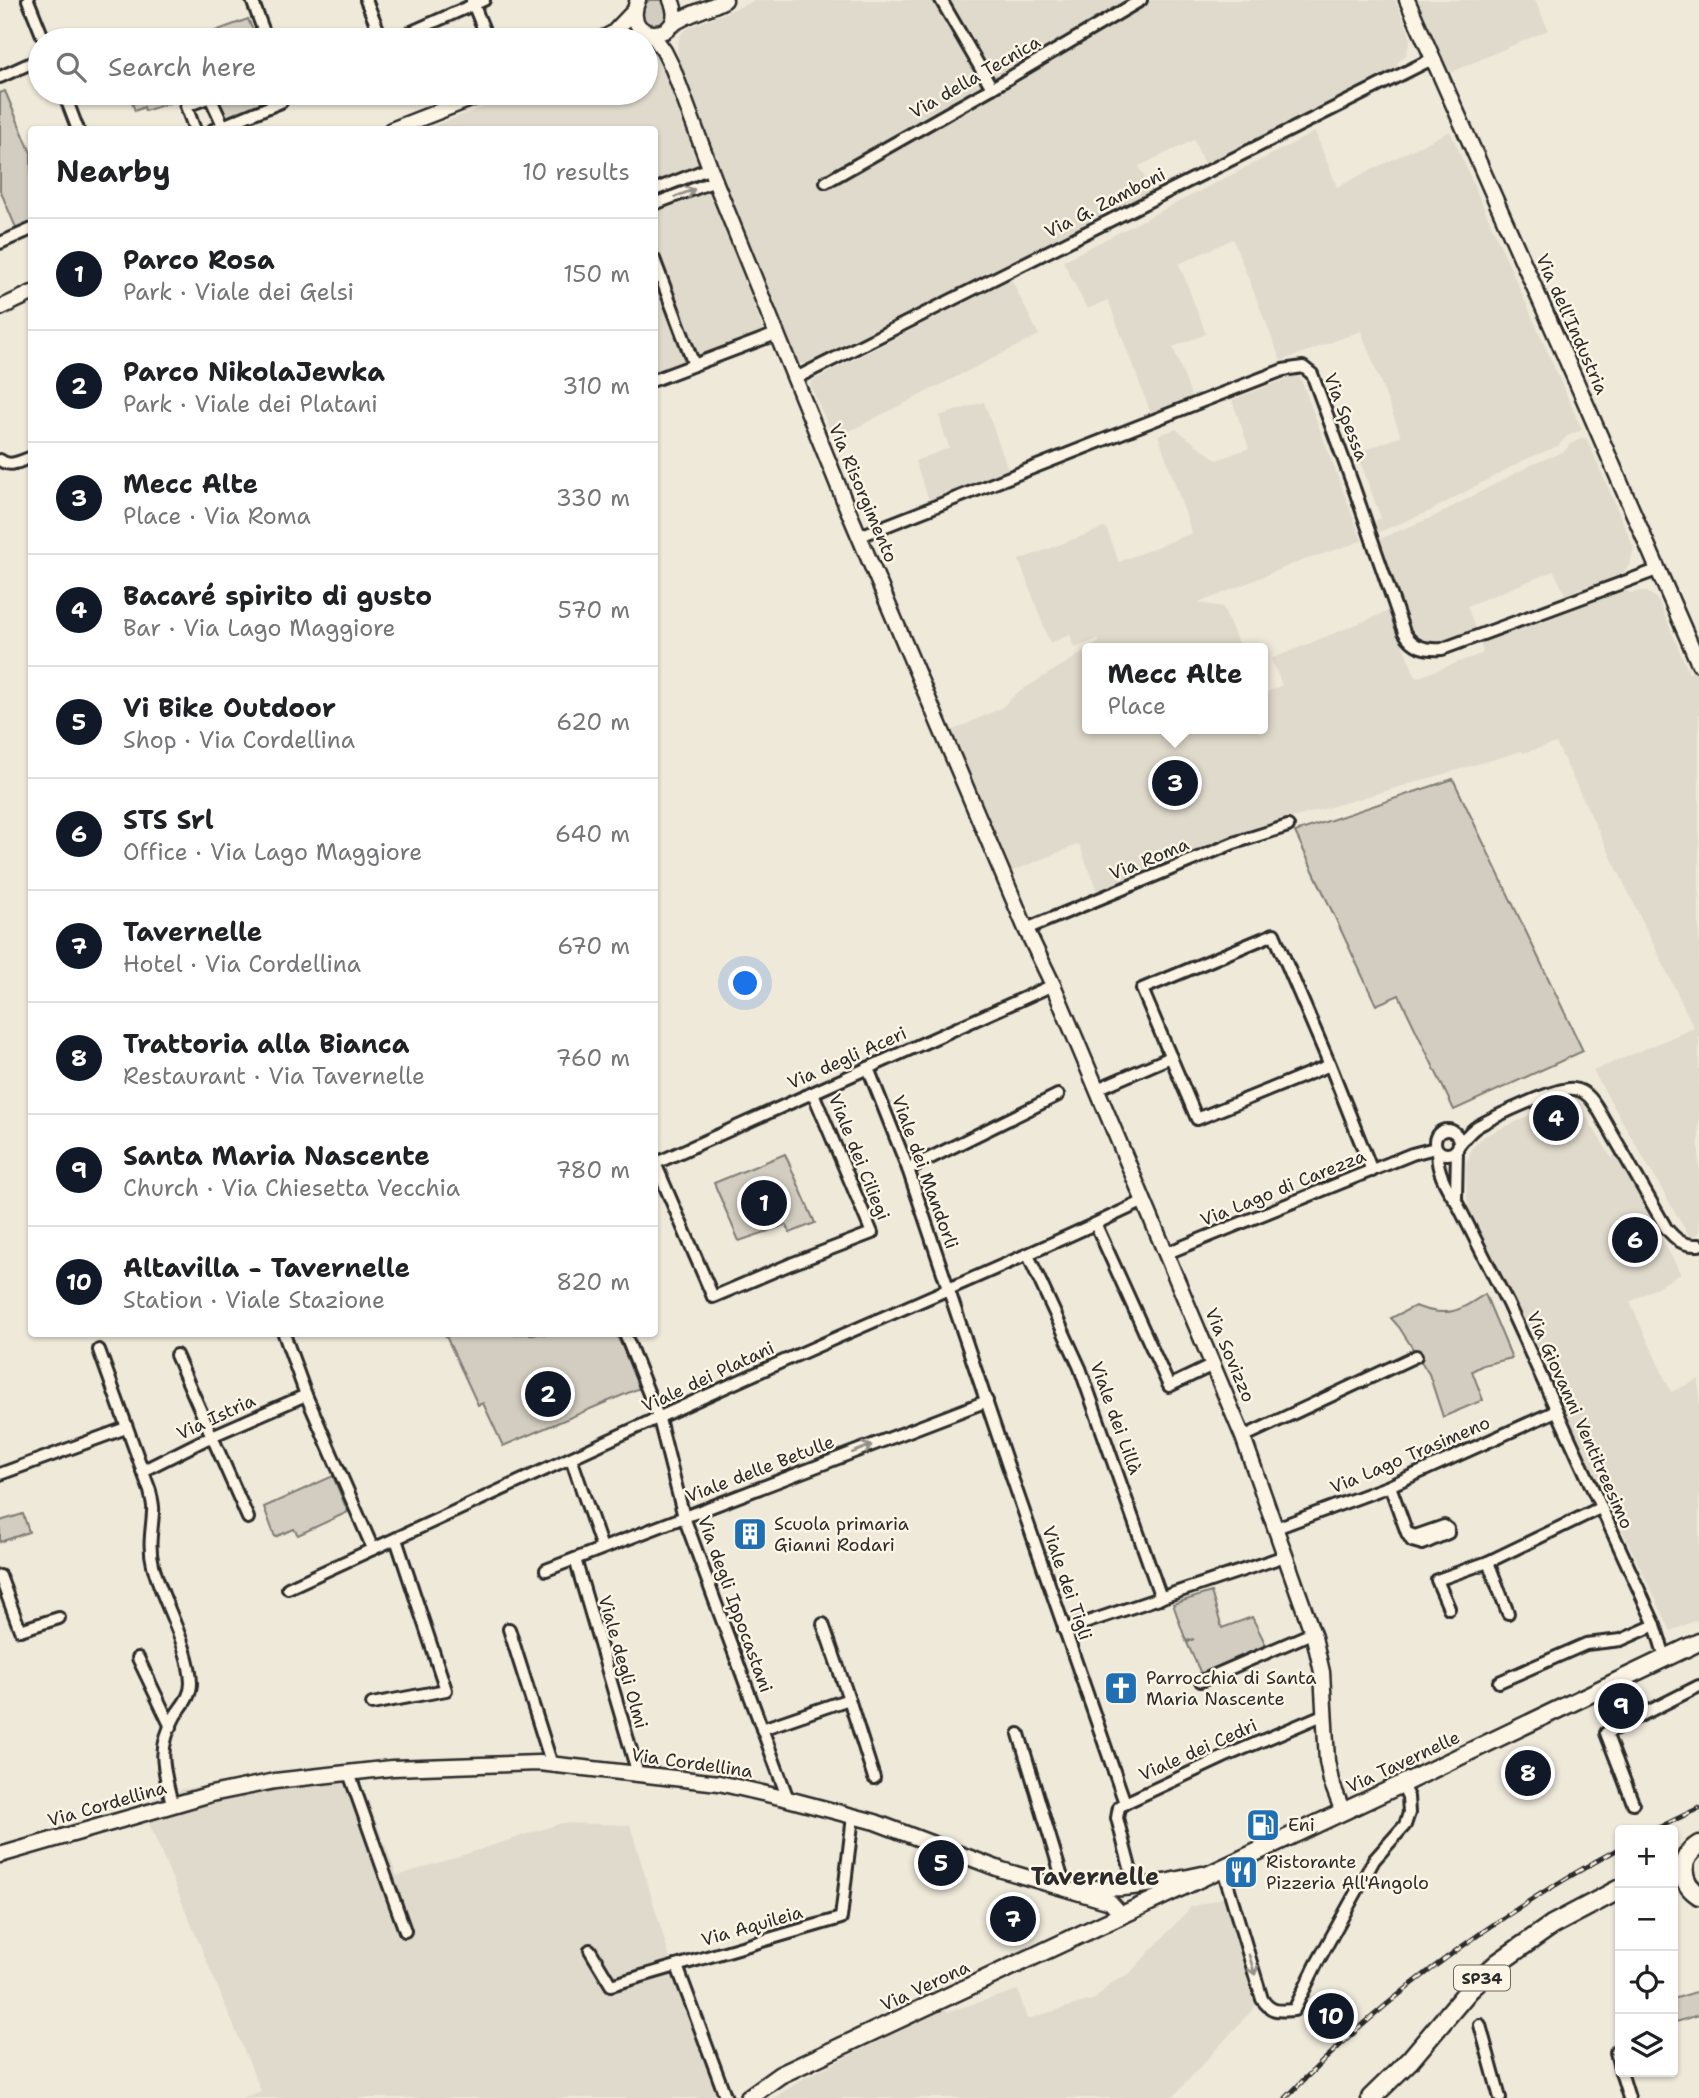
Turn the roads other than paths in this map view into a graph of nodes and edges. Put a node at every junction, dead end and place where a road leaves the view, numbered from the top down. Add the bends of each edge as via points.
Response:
1 (28, 0) edge
2 (251, 0) edge
3 (366, 0) edge
4 (711, 0) edge
5 (725, 0) edge
6 (941, 0) edge
7 (1141, 0) edge
8 (1407, 0) edge
9 (672, 1) edge
10 (477, 2) edge
11 (637, 3) edge
12 (671, 26) junction
13 (39, 28) edge
14 (262, 28) edge
15 (377, 28) edge
16 (420, 28) edge
17 (485, 28) edge
18 (617, 28) edge
19 (642, 28) edge
20 (658, 33) edge
21 (658, 44) edge
22 (1433, 59) junction
23 (28, 65) edge
24 (673, 69) junction
25 (0, 78) edge
26 (992, 88) junction
27 (69, 105) edge
28 (189, 105) edge
29 (213, 105) edge
30 (273, 105) edge
31 (455, 105) edge
32 (76, 126) edge
33 (194, 126) edge
34 (218, 126) edge
35 (221, 126) edge
36 (401, 126) edge
37 (712, 175) junction
38 (826, 182) dead end
39 (658, 189) edge
40 (658, 202) edge
41 (28, 231) edge
42 (0, 243) edge
43 (658, 270) edge
44 (28, 295) edge
45 (0, 308) edge
46 (776, 334) junction
47 (694, 365) junction
48 (658, 378) edge
49 (794, 379) junction
50 (28, 459) edge
51 (0, 460) edge
52 (860, 536) junction
53 (1657, 570) junction
54 (1699, 664) edge
55 (1288, 826) dead end
56 (1026, 929) junction
57 (1053, 985) junction
58 (1171, 1057) junction
59 (1330, 1065) junction
60 (868, 1068) junction
61 (1097, 1089) junction
62 (813, 1093) junction
63 (1058, 1095) dead end
64 (1478, 1126) junction
65 (1452, 1130) junction
66 (1436, 1146) junction
67 (1458, 1147) junction
68 (658, 1163) edge
69 (908, 1169) junction
70 (658, 1171) edge
71 (1372, 1171) junction
72 (1144, 1201) junction
73 (1456, 1201) junction
74 (1096, 1224) junction
75 (1699, 1245) edge
76 (1167, 1253) junction
77 (1028, 1255) junction
78 (948, 1288) junction
79 (285, 1337) edge
80 (626, 1337) edge
81 (99, 1350) dead end
82 (176, 1355) dead end
83 (1416, 1356) dead end
84 (1213, 1365) junction
85 (306, 1395) junction
86 (987, 1401) junction
87 (1556, 1411) junction
88 (659, 1419) junction
89 (126, 1428) junction
90 (211, 1437) junction
91 (1243, 1437) junction
92 (571, 1458) junction
93 (142, 1471) junction
94 (3, 1474) edge
95 (1390, 1486) junction
96 (1600, 1507) junction
97 (684, 1517) junction
98 (248, 1518) dead end
99 (1276, 1528) junction
100 (1407, 1533) dead end
101 (396, 1539) junction
102 (602, 1548) junction
103 (373, 1549) junction
104 (1285, 1556) junction
105 (575, 1559) junction
106 (1488, 1562) junction
107 (546, 1570) dead end
108 (0, 1576) edge
109 (288, 1588) dead end
110 (1160, 1598) junction
111 (1449, 1608) dead end
112 (1508, 1613) dead end
113 (59, 1618) dead end
114 (824, 1624) dead end
115 (1655, 1625) junction
116 (509, 1629) dead end
117 (1064, 1630) junction
118 (1312, 1633) junction
119 (1699, 1642) edge
120 (1665, 1657) junction
121 (138, 1658) dead end
122 (1201, 1681) dead end
123 (1499, 1682) dead end
124 (1699, 1686) edge
125 (849, 1699) junction
126 (372, 1704) dead end
127 (1325, 1714) junction
128 (171, 1727) junction
129 (762, 1729) junction
130 (1020, 1734) dead end
131 (552, 1765) junction
132 (349, 1773) junction
133 (638, 1774) junction
134 (874, 1778) dead end
135 (1402, 1784) junction
136 (788, 1799) junction
137 (1125, 1803) junction
138 (1633, 1803) dead end
139 (172, 1804) junction
140 (1343, 1812) junction
141 (853, 1816) junction
142 (1694, 1849) edge
143 (0, 1855) edge
144 (1678, 1858) edge
145 (1220, 1870) junction
146 (1016, 1875) junction
147 (1064, 1884) junction
148 (1678, 1886) edge
149 (1135, 1887) junction
150 (1615, 1892) edge
151 (1697, 1894) edge
152 (1122, 1915) junction
153 (405, 1931) dead end
154 (590, 1950) dead end
155 (677, 1966) junction
156 (1480, 2025) dead end
157 (1623, 2077) edge
158 (726, 2098) edge
159 (748, 2098) edge
160 (1371, 2098) edge
161 (1500, 2098) edge
162 (1629, 2098) edge

1 - 13 street
2 - 14 street
3 - 15 street
4 - 9 street
5 - 12 street
6 - 26 street
7 - 26 street, Via della Tecnica
8 - 22 street, Via dell'Industria
9 - 12 street via 676,12
10 - 16 street
10 - 17 street
11 - 18 street
11 - 19 street via 637,24
12 - 20 street
12 - 24 street via 668,42
21 - 24 street
22 - 49 street, Via G. Zamboni
22 - 53 street, Via dell'Industria
23 - 25 street
24 - 37 street, Via Risorgimento
26 - 38 street, Via della Tecnica
27 - 32 street
28 - 33 street
29 - 34 street
30 - 35 street
31 - 36 street
37 - 39 street
40 -> 37 street
37 - 46 street, Via Risorgimento
41 - 42 street
43 - 47 street
44 - 45 street
46 - 47 street
46 - 49 street, Via Risorgimento
47 - 48 street
49 - 52 street, Via Risorgimento
50 - 51 street via 15,464
52 - 53 street, Via Spessa via 1283,370 1303,367 1312,374 1404,632 1414,645 1442,649
52 - 56 street, Via Risorgimento
53 - 54 street, Via dell'Industria
55 - 56 street, Via Roma via 1234,843
56 - 57 street, Via Sovizzo
57 - 60 street, Via degli Aceri
57 - 61 street, Via Sovizzo
58 - 59 street via 1197,1119
58 - 59 street via 1142,989 1274,934
58 - 61 street
59 - 71 street
60 - 62 street, Via degli Aceri
60 - 69 street, Viale dei Mandorli
61 - 72 street, Via Sovizzo
62 - 68 street, Via degli Aceri
62 - 70 street, Viale dei Ciliegi via 872,1233 713,1297
63 - 69 street
64 - 65 street
64 - 67 street
64 - 75 street via 1558,1091 1583,1091 1598,1109 1666,1228 1684,1245
65 - 66 street via 1436,1135
65 - 67 street via 1458,1136
66 - 67 street via 1441,1153 1450,1154
66 - 71 street, Via Lago di Carezza
66 - 73 street, Via Giovanni Ventitreesimo via 1436,1160
67 - 73 street, Via Giovanni Ventitreesimo
69 - 78 street, Viale dei Mandorli
71 - 76 street, Via Lago di Carezza
72 - 74 street, Viale dei Platani
72 - 76 street, Via Sovizzo
73 - 87 street, Via Giovanni Ventitreesimo
74 - 77 street, Viale dei Platani
74 - 84 street via 1169,1386
76 - 84 street, Via Sovizzo
77 - 78 street, Viale dei Platani
77 - 110 street, Viale dei Lillà via 1080,1368
78 - 86 street, Viale dei Tigli
78 - 88 street, Viale dei Platani
79 - 85 street
80 - 88 street, Via degli Ippocastani
81 - 89 street
82 - 90 street
83 - 91 street
84 - 91 street, Via Sovizzo
85 - 90 street, Via Istria
85 - 103 street
97 -> 86 street, Viale delle Betulle
86 - 117 street, Viale dei Tigli
87 - 95 street, Via Lago Trasimeno
87 - 96 street, Via Giovanni Ventitreesimo
88 - 92 street, Viale dei Platani
88 - 97 street, Via degli Ippocastani
89 - 93 street
89 - 94 street
90 - 93 street, Via Istria
90 - 98 street
91 - 99 street, Via Sovizzo
92 - 101 street, Viale dei Platani
92 - 102 street
93 - 128 street via 154,1510 150,1535 153,1564 191,1680 191,1693
95 - 99 street, Via Lago Trasimeno
95 - 100 street
96 - 106 street
96 - 115 street, Via Giovanni Ventitreesimo
97 - 102 street, Viale delle Betulle
97 - 129 street, Via degli Ippocastani
99 - 104 street, Via Sovizzo
101 - 103 street, Viale dei Platani
101 - 126 street via 446,1690
102 - 105 street, Viale delle Betulle
103 - 109 street, Viale dei Platani
104 - 110 street
104 - 118 street, Via Sovizzo
105 - 107 street, Viale delle Betulle
105 - 133 street, Viale degli Olmi
106 - 111 street via 1437,1580
106 - 112 street
108 - 113 street via 20,1630
110 - 117 street
114 - 125 street
115 - 120 street, Via Giovanni Ventitreesimo
115 - 123 street via 1621,1640 1586,1644
116 - 131 street
117 - 137 street, Viale dei Tigli
118 - 122 street
118 - 127 street, Via Sovizzo via 1322,1672
119 - 120 main road, Via Tavernelle
120 - 135 main road, Via Tavernelle
121 - 128 street
124 - 138 street via 1605,1733
125 - 129 street
125 - 134 street
127 - 137 street, Viale dei Cedri
127 - 140 street, Via Sovizzo via 1327,1761
128 - 139 street via 162,1761
129 - 136 street, Via degli Ippocastani
130 - 147 street
131 - 132 street, Via Cordellina
131 - 133 street, Via Cordellina
132 - 139 street, Via Cordellina via 275,1781
132 - 153 street
133 - 136 street, Via Cordellina via 719,1783
135 - 140 main road, Via Tavernelle
145 -> 135 street via 1262,1999 1268,2008 1294,2010 1374,1860 1405,1825 1408,1797
136 - 141 street, Via Cordellina
137 - 149 street, Viale dei Tigli via 1117,1818
139 - 143 street, Via Cordellina
140 - 145 main road, Via Tavernelle
141 - 146 street, Via Cordellina
141 - 155 street, Via Aquileia via 841,1919
142 - 144 main road
142 - 151 main road via 1685,1858 1683,1871 1687,1885
145 - 149 street, Via Cordellina
145 - 152 main road, Via Tavernelle
146 - 147 street, Via Cordellina
146 - 152 street, Via Cordellina via 1110,1902
147 - 149 street, Via Cordellina
148 - 151 main road
150 - 160 main road, SP34 via 1552,1925 1498,1963
152 - 159 main road, Via Verona via 780,2074
154 - 155 street, Via Aquileia via 611,1985
155 - 158 street
156 - 161 street
157 - 162 street

